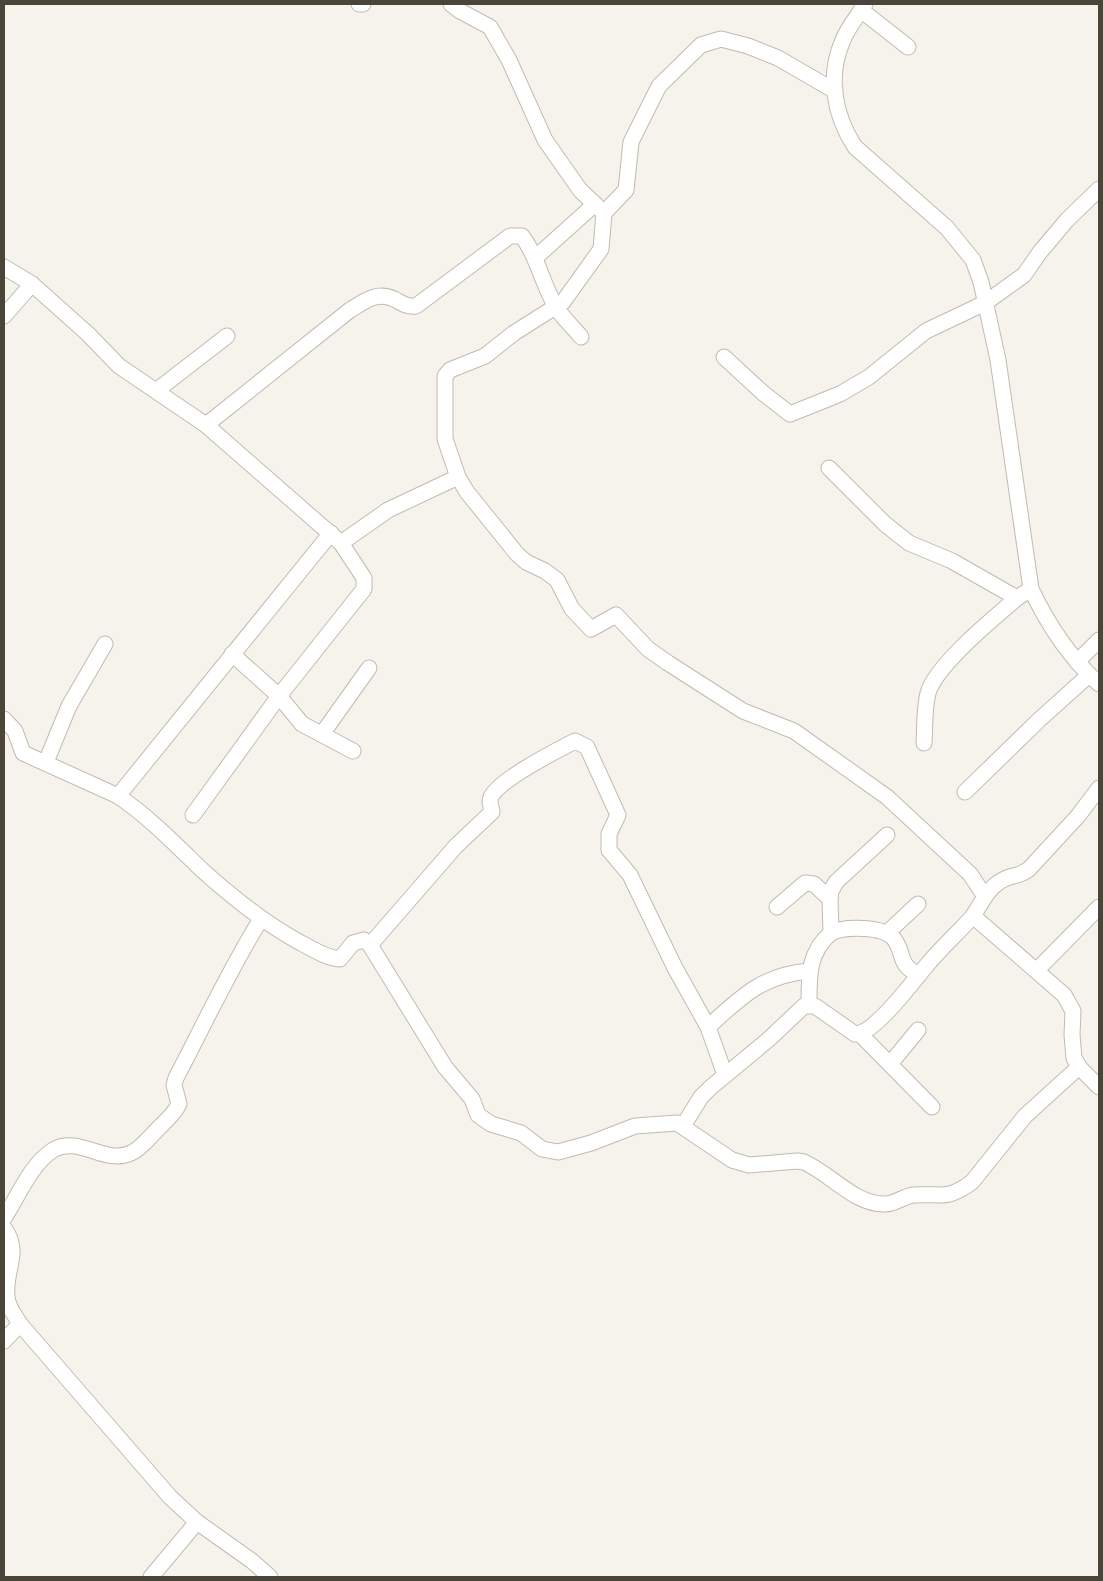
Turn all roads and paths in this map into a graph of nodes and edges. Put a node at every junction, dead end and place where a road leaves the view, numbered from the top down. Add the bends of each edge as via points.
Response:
1 (451, 4) edge
2 (863, 7) edge
3 (908, 47) dead end
4 (835, 91) junction
5 (1099, 189) edge
6 (600, 209) junction
7 (536, 258) junction
8 (4, 267) edge
9 (32, 284) junction
10 (985, 303) junction
11 (556, 307) junction
12 (4, 316) edge
13 (227, 336) dead end
14 (581, 337) dead end
15 (724, 357) dead end
16 (156, 391) junction
17 (206, 425) junction
18 (829, 468) dead end
19 (458, 477) junction
20 (336, 538) junction
21 (1031, 589) junction
22 (1017, 598) junction
23 (1099, 640) edge
24 (105, 644) dead end
25 (232, 654) junction
26 (1077, 662) junction
27 (369, 668) dead end
28 (1094, 679) edge
29 (279, 696) junction
30 (4, 719) edge
31 (322, 734) junction
32 (924, 744) dead end
33 (352, 750) dead end
34 (46, 762) junction
35 (1099, 788) edge
36 (965, 792) dead end
37 (118, 796) junction
38 (193, 815) dead end
39 (887, 835) dead end
40 (984, 895) junction
41 (830, 898) junction
42 (918, 904) dead end
43 (776, 907) dead end
44 (1099, 907) edge
45 (973, 916) junction
46 (261, 919) junction
47 (831, 932) junction
48 (887, 933) junction
49 (370, 944) junction
50 (1037, 970) junction
51 (809, 971) junction
52 (919, 976) junction
53 (809, 1004) junction
54 (708, 1027) junction
55 (918, 1030) dead end
56 (860, 1034) junction
57 (890, 1064) junction
58 (1079, 1068) junction
59 (725, 1076) junction
60 (1099, 1087) edge
61 (932, 1107) dead end
62 (683, 1126) junction
63 (4, 1218) edge
64 (4, 1228) edge
65 (20, 1324) junction
66 (4, 1341) edge
67 (198, 1522) junction
68 (151, 1577) edge
69 (270, 1577) edge

1 - 6 street via 490,27 509,60 545,140 580,190
2 - 3 street
2 - 4 street via 843,39 835,62
4 - 6 street via 778,58 748,46 721,39 701,45 659,86 631,142 626,190
4 - 10 street via 836,108 854,146 947,228 966,249 981,282
5 - 10 street via 1067,220 1024,276
6 - 7 street
6 - 11 street via 601,249
7 - 11 street
7 - 17 street via 522,236 510,236 416,306 407,307 383,295 371,298 350,310
8 - 9 street
9 - 12 street
9 - 16 street via 119,366
10 - 15 street via 926,331 862,381 840,394 790,414
10 - 21 street via 998,360
11 - 14 street
11 - 19 street via 484,356 450,370 445,376 445,439
13 - 16 street
16 - 17 street
17 - 20 street
18 - 22 street via 885,524 909,543 952,561
19 - 20 street
19 - 40 street via 517,554 557,580 572,609 591,629 616,615 648,649 668,663 743,711 794,731 828,754 896,805 970,874
20 - 25 street
20 - 29 street via 364,578 364,589
21 - 22 street
21 - 26 street via 1045,618
22 - 32 street via 966,644 934,681 927,701
23 - 26 street
24 - 34 street via 69,706
25 - 29 street
25 - 37 street
26 - 28 street
27 - 31 street
28 - 36 street via 1039,720
29 - 31 street via 296,719
29 - 38 street
30 - 34 street via 15,731 23,753
31 - 33 street
34 - 37 street
35 - 40 street via 1029,869 1002,880
37 - 46 street
39 - 41 street via 836,882
40 - 45 street
41 - 43 street via 814,884 805,883
41 - 47 street
42 - 48 street
44 - 50 street
45 - 50 street
45 - 52 street
46 - 49 street via 334,958 340,959 353,943 360,940
46 - 63 street via 176,1078 174,1085 179,1104 173,1114 143,1144 125,1156 75,1146 52,1151 35,1168
47 - 48 street via 844,927
47 - 51 street via 815,951
48 - 52 street via 895,941 902,961
49 - 54 street via 456,846 492,812 490,802 493,794 528,765 576,741 581,742 587,747 618,815 609,834 609,850 630,875 674,968
49 - 62 street via 445,1067 466,1090 478,1115 484,1120 521,1133 542,1149 558,1152 635,1126 670,1123
50 - 58 street via 1072,1006 1072,1043
51 - 53 street
51 - 54 street via 786,973 763,982
52 - 56 street via 887,1012
53 - 56 street via 850,1032
53 - 59 street
54 - 59 street
55 - 57 street
56 - 57 street
57 - 61 street
58 - 60 street
58 - 62 street via 1021,1120 972,1182 948,1196 913,1195 888,1204 875,1204 804,1162 749,1165 732,1160
59 - 62 street via 701,1097
64 - 65 street via 13,1250 6,1294
65 - 66 street
65 - 67 street via 170,1497
67 - 68 street
67 - 69 street

